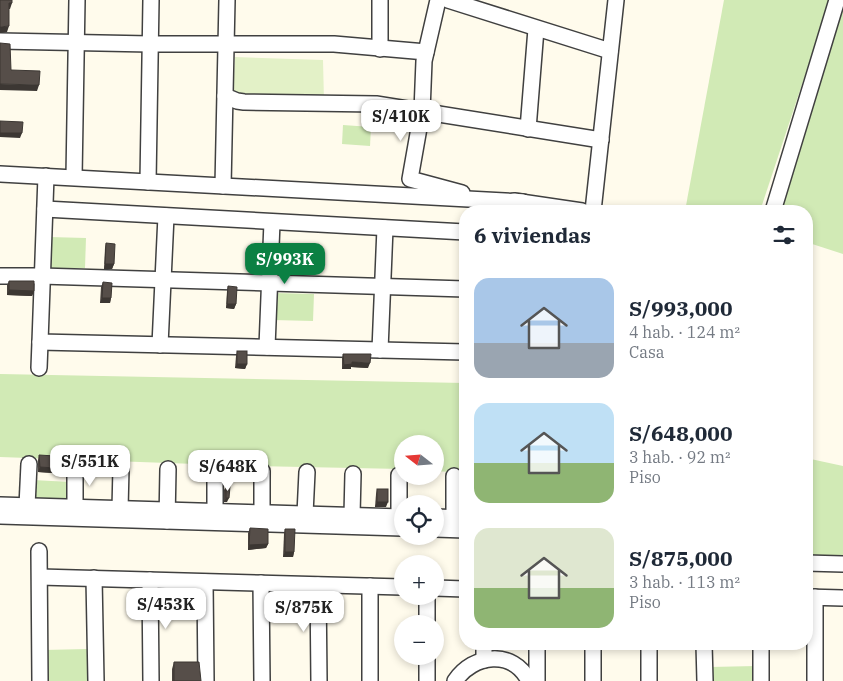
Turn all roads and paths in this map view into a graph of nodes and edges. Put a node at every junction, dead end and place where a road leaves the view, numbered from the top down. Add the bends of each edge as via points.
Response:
1 (77, 0) edge
2 (151, 0) edge
3 (228, 0) edge
4 (380, 0) edge
5 (438, 0) edge
6 (448, 0) edge
7 (616, 0) edge
8 (837, 0) edge
9 (536, 29) junction
10 (0, 40) edge
11 (76, 41) junction
12 (227, 43) junction
13 (150, 44) junction
14 (380, 48) junction
15 (610, 51) junction
16 (426, 52) junction
17 (225, 96) junction
18 (422, 111) junction
19 (528, 129) junction
20 (601, 140) junction
21 (0, 174) edge
22 (46, 176) junction
23 (74, 177) junction
24 (148, 182) junction
25 (223, 186) junction
26 (522, 202) junction
27 (542, 205) edge
28 (594, 205) edge
29 (775, 205) edge
30 (45, 209) junction
31 (166, 216) junction
32 (272, 222) junction
33 (385, 228) junction
34 (459, 232) edge
35 (0, 276) edge
36 (42, 276) junction
37 (163, 280) junction
38 (270, 283) junction
39 (383, 287) junction
40 (459, 289) edge
41 (40, 342) junction
42 (160, 345) junction
43 (267, 348) junction
44 (380, 350) junction
45 (459, 352) edge
46 (39, 368) dead end
47 (29, 464) dead end
48 (75, 465) dead end
49 (121, 468) dead end
50 (168, 469) dead end
51 (215, 470) dead end
52 (262, 471) dead end
53 (307, 472) dead end
54 (353, 474) dead end
55 (454, 476) dead end
56 (0, 505) edge
57 (27, 506) junction
58 (75, 508) junction
59 (120, 509) junction
60 (215, 512) junction
61 (305, 514) junction
62 (352, 515) junction
63 (0, 516) edge
64 (168, 517) junction
65 (444, 517) edge
66 (459, 518) edge
67 (262, 519) junction
68 (394, 519) edge
69 (394, 520) edge
70 (444, 529) edge
71 (459, 530) edge
72 (39, 552) dead end
73 (813, 562) edge
74 (843, 564) edge
75 (40, 577) junction
76 (94, 578) junction
77 (150, 580) junction
78 (205, 582) junction
79 (261, 584) junction
80 (318, 585) junction
81 (370, 586) junction
82 (394, 587) edge
83 (444, 588) edge
84 (459, 589) edge
85 (813, 597) edge
86 (843, 598) edge
87 (813, 639) edge
88 (484, 650) edge
89 (538, 650) edge
90 (593, 650) edge
91 (649, 650) edge
92 (704, 650) edge
93 (761, 650) edge
94 (484, 660) junction
95 (427, 665) edge
96 (40, 681) edge
97 (96, 681) edge
98 (151, 681) edge
99 (206, 681) edge
100 (262, 681) edge
101 (319, 681) edge
102 (370, 681) edge
103 (427, 681) edge
104 (455, 681) edge
105 (530, 681) edge
106 (537, 681) edge
107 (594, 681) edge
108 (649, 681) edge
109 (705, 681) edge
110 (761, 681) edge
111 (816, 681) edge

1 - 11 street
2 - 13 street
3 - 12 street
4 - 14 street
5 - 16 street
6 - 9 street
7 - 15 street
8 - 29 street
9 - 15 street
9 - 19 street
10 - 11 street
11 - 13 street
11 - 23 street
12 - 13 street
12 - 14 street
12 - 17 street
13 - 24 street
14 - 16 street
15 - 20 street
16 - 18 street
17 - 18 street via 244,102 376,104
17 - 25 street
18 - 19 street
18 - 26 street via 410,179 460,193
19 - 20 street
20 - 28 street
21 - 22 street
22 - 23 street
22 - 30 street
23 - 24 street
24 - 25 street
25 - 26 street
26 - 27 street
30 - 31 street
30 - 36 street
31 - 32 street
31 - 37 street
32 - 33 street
32 - 38 street
33 - 34 street
33 - 39 street
35 - 36 street
36 - 37 street
36 - 41 street
37 - 38 street
37 - 42 street
38 - 39 street
38 - 43 street
39 - 40 street
39 - 44 street
41 - 42 street
41 - 46 street
42 - 43 street
43 - 44 street
44 - 45 street
47 - 57 street
48 - 58 street
49 - 59 street
50 - 64 street
51 - 60 street
52 - 67 street
53 - 61 street
54 - 62 street
55 - 66 street
56 - 57 street
57 - 58 street
58 - 59 street
59 - 64 street
60 - 64 street
60 - 67 street
61 - 62 street
61 - 67 street
62 - 68 street
63 - 64 street
64 - 67 street
65 - 66 street
67 - 69 street
70 - 71 street
72 - 75 street
73 - 74 street
75 - 76 street
75 - 96 street
76 - 77 street
76 - 97 street
77 - 78 street
77 - 98 street
78 - 79 street
78 - 99 street
79 - 80 street
79 - 100 street
80 - 81 street
80 - 101 street
81 - 82 street
81 - 102 street
83 - 84 street
85 - 86 street
87 - 111 street
88 - 94 street
89 - 106 street
90 - 107 street
91 - 108 street
92 - 109 street
93 - 110 street
94 - 104 street via 472,663 460,672
94 - 105 street via 501,659 515,665
95 - 103 street

